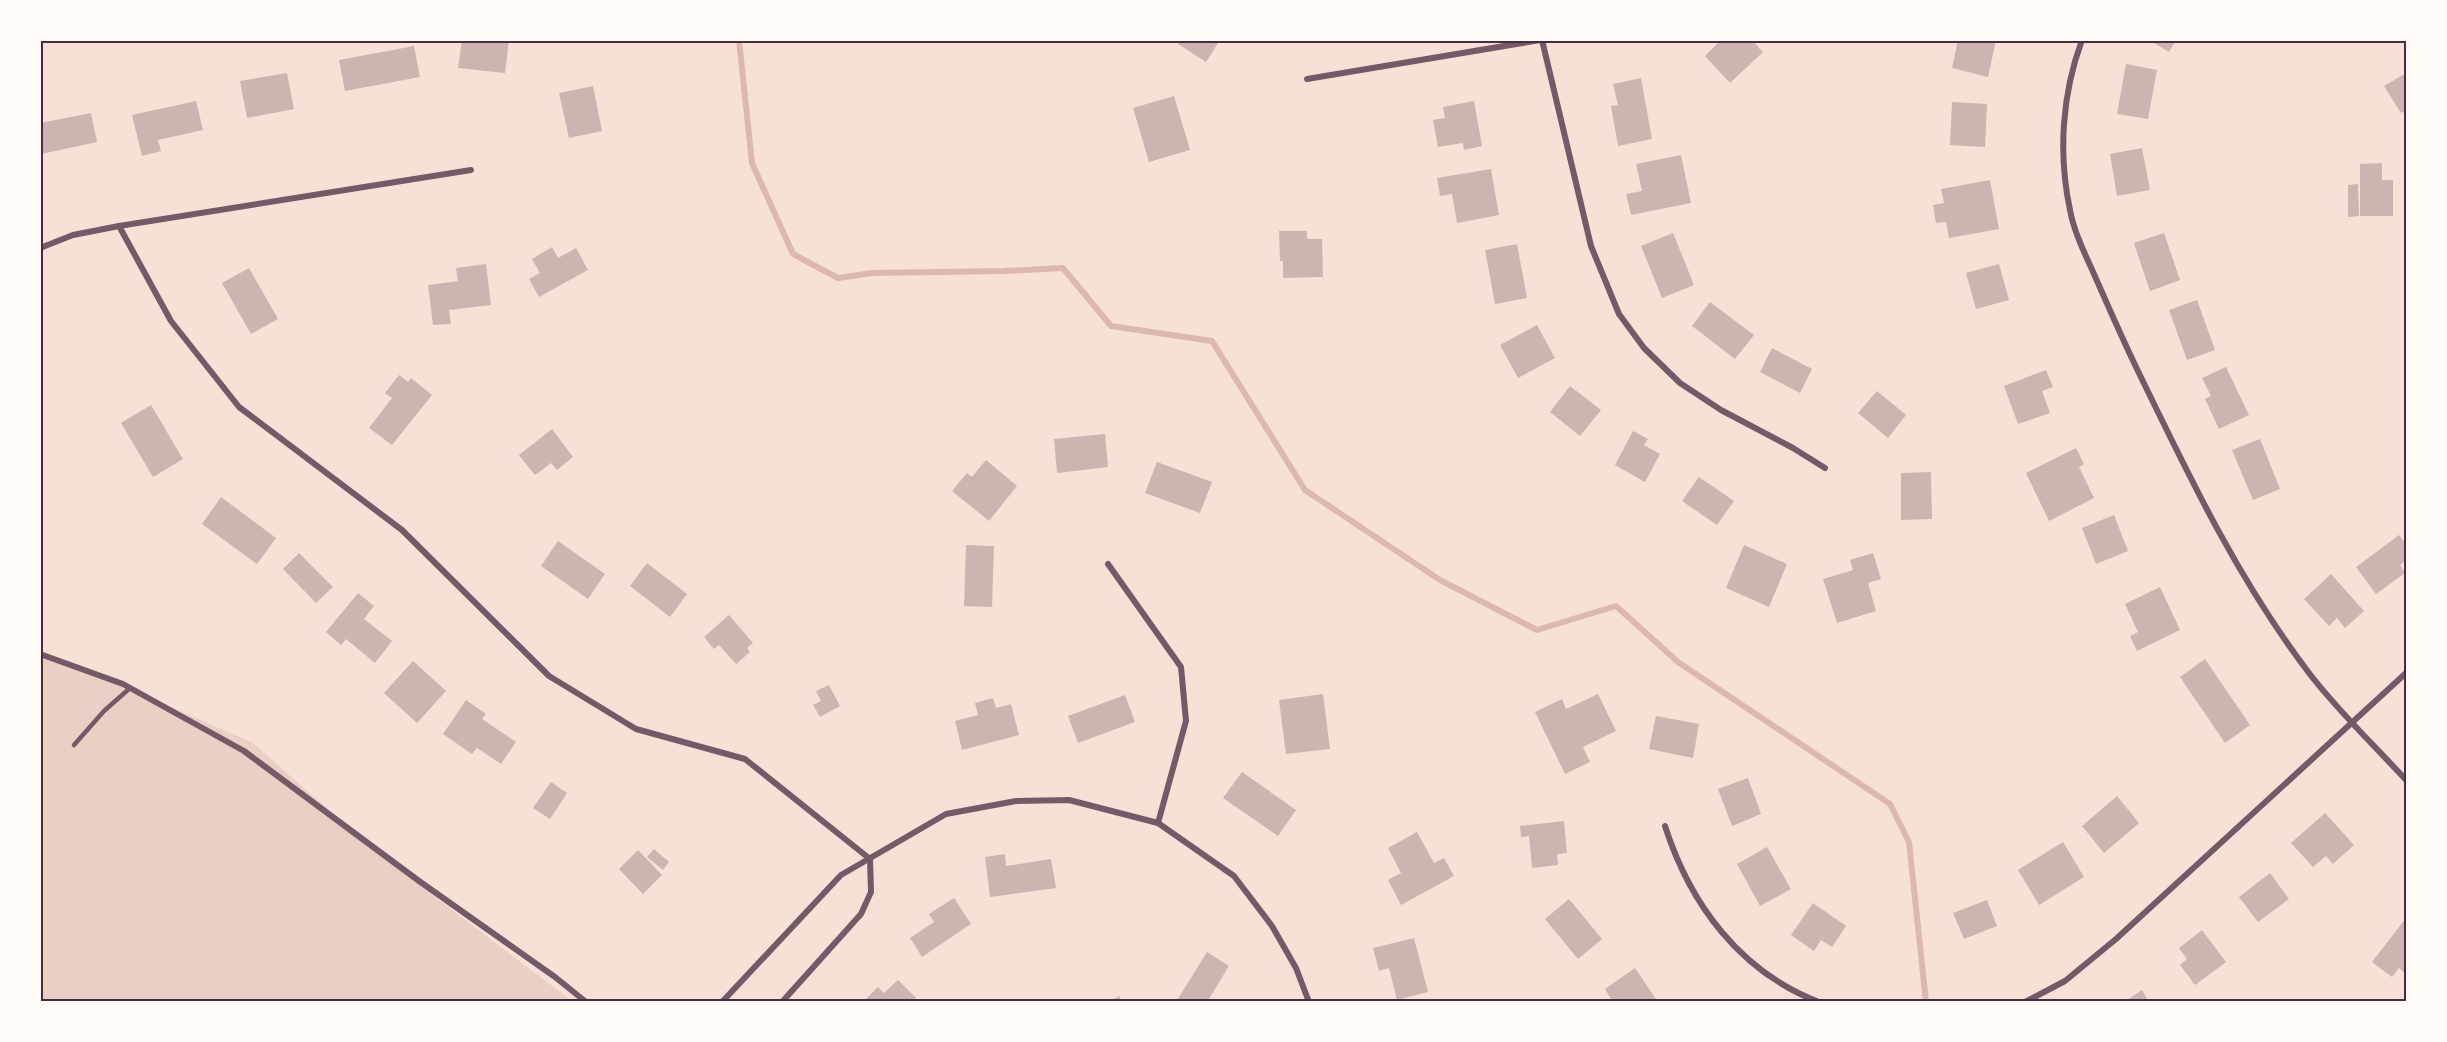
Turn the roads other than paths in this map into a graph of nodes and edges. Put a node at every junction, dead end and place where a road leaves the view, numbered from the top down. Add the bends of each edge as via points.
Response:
1 (1541, 40) edge
2 (2082, 40) edge
3 (1307, 79) dead end
4 (471, 170) dead end
5 (119, 226) junction
6 (40, 248) edge
7 (1826, 468) dead end
8 (1108, 564) dead end
9 (40, 654) edge
10 (2406, 673) edge
11 (130, 688) junction
12 (2354, 723) junction
13 (74, 745) dead end
14 (2406, 780) edge
15 (1158, 823) junction
16 (1665, 826) dead end
17 (870, 859) junction
18 (586, 1002) edge
19 (723, 1002) edge
20 (782, 1002) edge
21 (1308, 1002) edge
22 (1819, 1002) edge
23 (2025, 1002) edge

1 - 3 street
1 - 7 street via 1591,246 1619,314 1644,348 1680,383
2 - 12 street via 2063,132 2070,211 2083,250 2118,330 2224,542 2262,608 2310,675
4 - 5 street
5 - 6 street via 73,235
5 - 17 street via 171,321 239,407 402,530 549,676 636,729 745,759
8 - 15 street via 1181,667 1186,721
9 - 11 street
10 - 12 street
11 - 13 lane
11 - 18 street via 244,751
12 - 14 street
12 - 23 street via 2116,939 2065,981
15 - 17 street via 1069,800 1016,801 946,814
15 - 21 street via 1234,876 1272,926 1296,968
16 - 22 street via 1695,894 1719,931 1747,960
17 - 19 street via 841,875
17 - 20 street via 871,892 861,914

